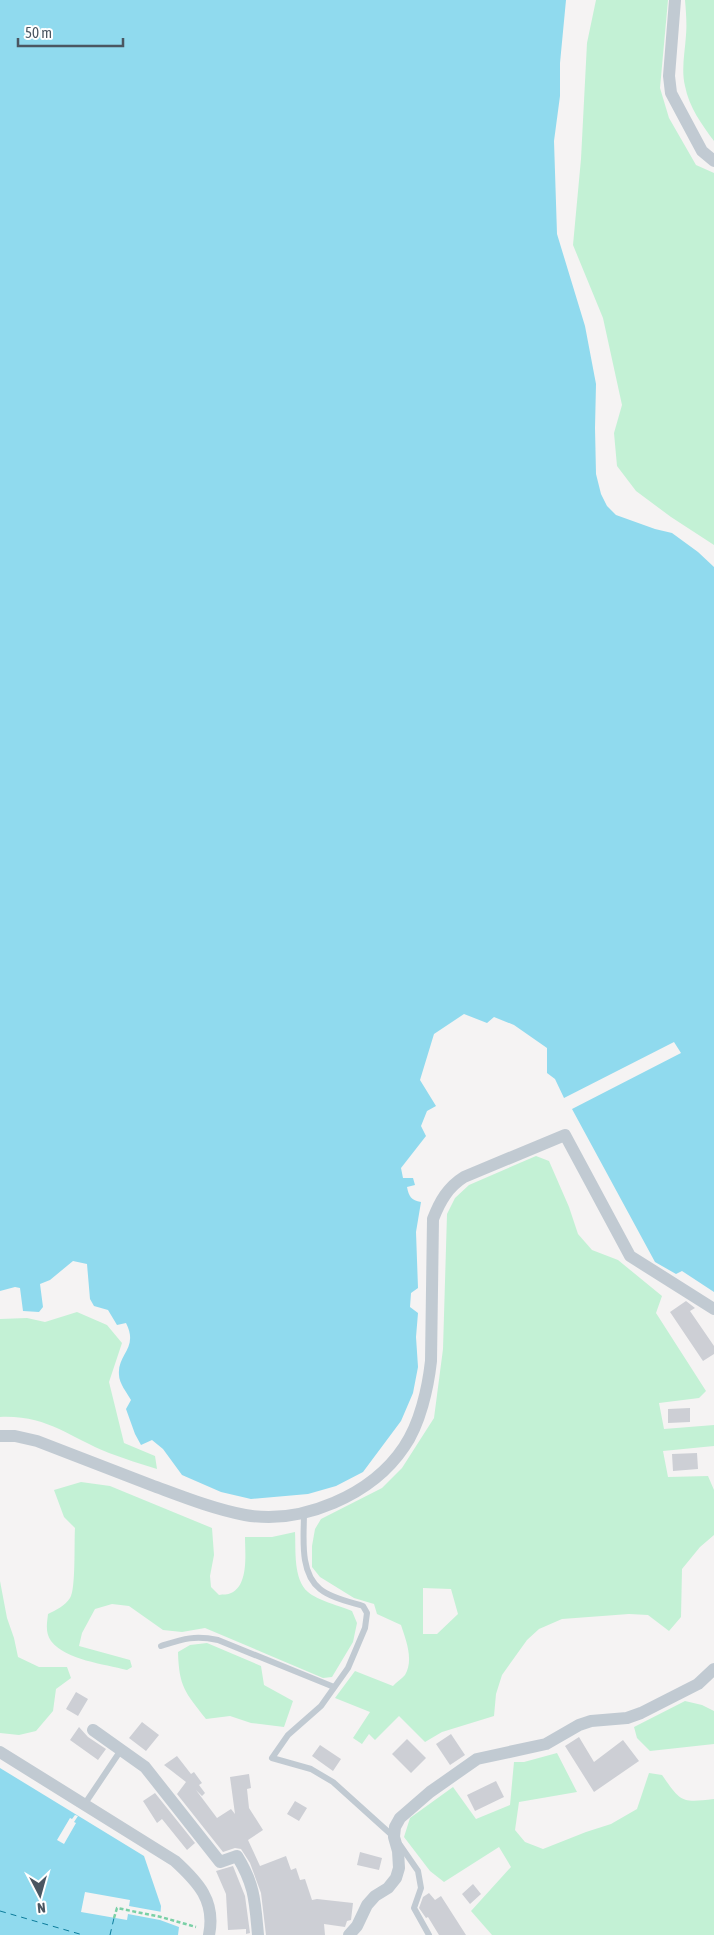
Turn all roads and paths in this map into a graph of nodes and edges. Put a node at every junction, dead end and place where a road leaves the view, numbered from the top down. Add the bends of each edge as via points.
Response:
1 (675, 0) edge
2 (714, 160) edge
3 (714, 1309) edge
4 (0, 1436) edge
5 (304, 1512) junction
6 (161, 1646) dead end
7 (714, 1669) edge
8 (334, 1687) junction
9 (93, 1730) dead end
10 (121, 1748) junction
11 (0, 1752) edge
12 (84, 1805) junction
13 (394, 1837) junction
14 (114, 1918) dead end
15 (209, 1933) edge
16 (258, 1935) edge
17 (349, 1935) edge
18 (429, 1935) edge

1 - 2 street via 669,76 671,93 702,151
3 - 5 street via 630,1256 565,1135 464,1177 454,1183 440,1201 433,1219 433,1322 429,1383 424,1404 406,1445 393,1462 369,1483 335,1502
4 - 5 street via 37,1441 191,1500 245,1515
5 - 8 lane via 304,1548 311,1580 322,1590 363,1606 367,1613 365,1628 351,1660
6 - 8 lane via 201,1636 218,1640
7 - 13 street via 698,1684 641,1713 579,1724 546,1744 477,1759 409,1809 395,1827
8 - 13 lane via 321,1706 288,1735 272,1758 311,1769 333,1782
9 - 10 street
10 - 12 lane
10 - 16 street via 145,1767 220,1862 237,1856 248,1874 256,1907
11 - 12 street
12 - 15 street via 175,1861 197,1882 210,1912
13 - 17 street via 399,1868 396,1878 367,1905
13 - 18 lane via 418,1871 420,1888 414,1908
14 - 15 path via 117,1908 161,1917

